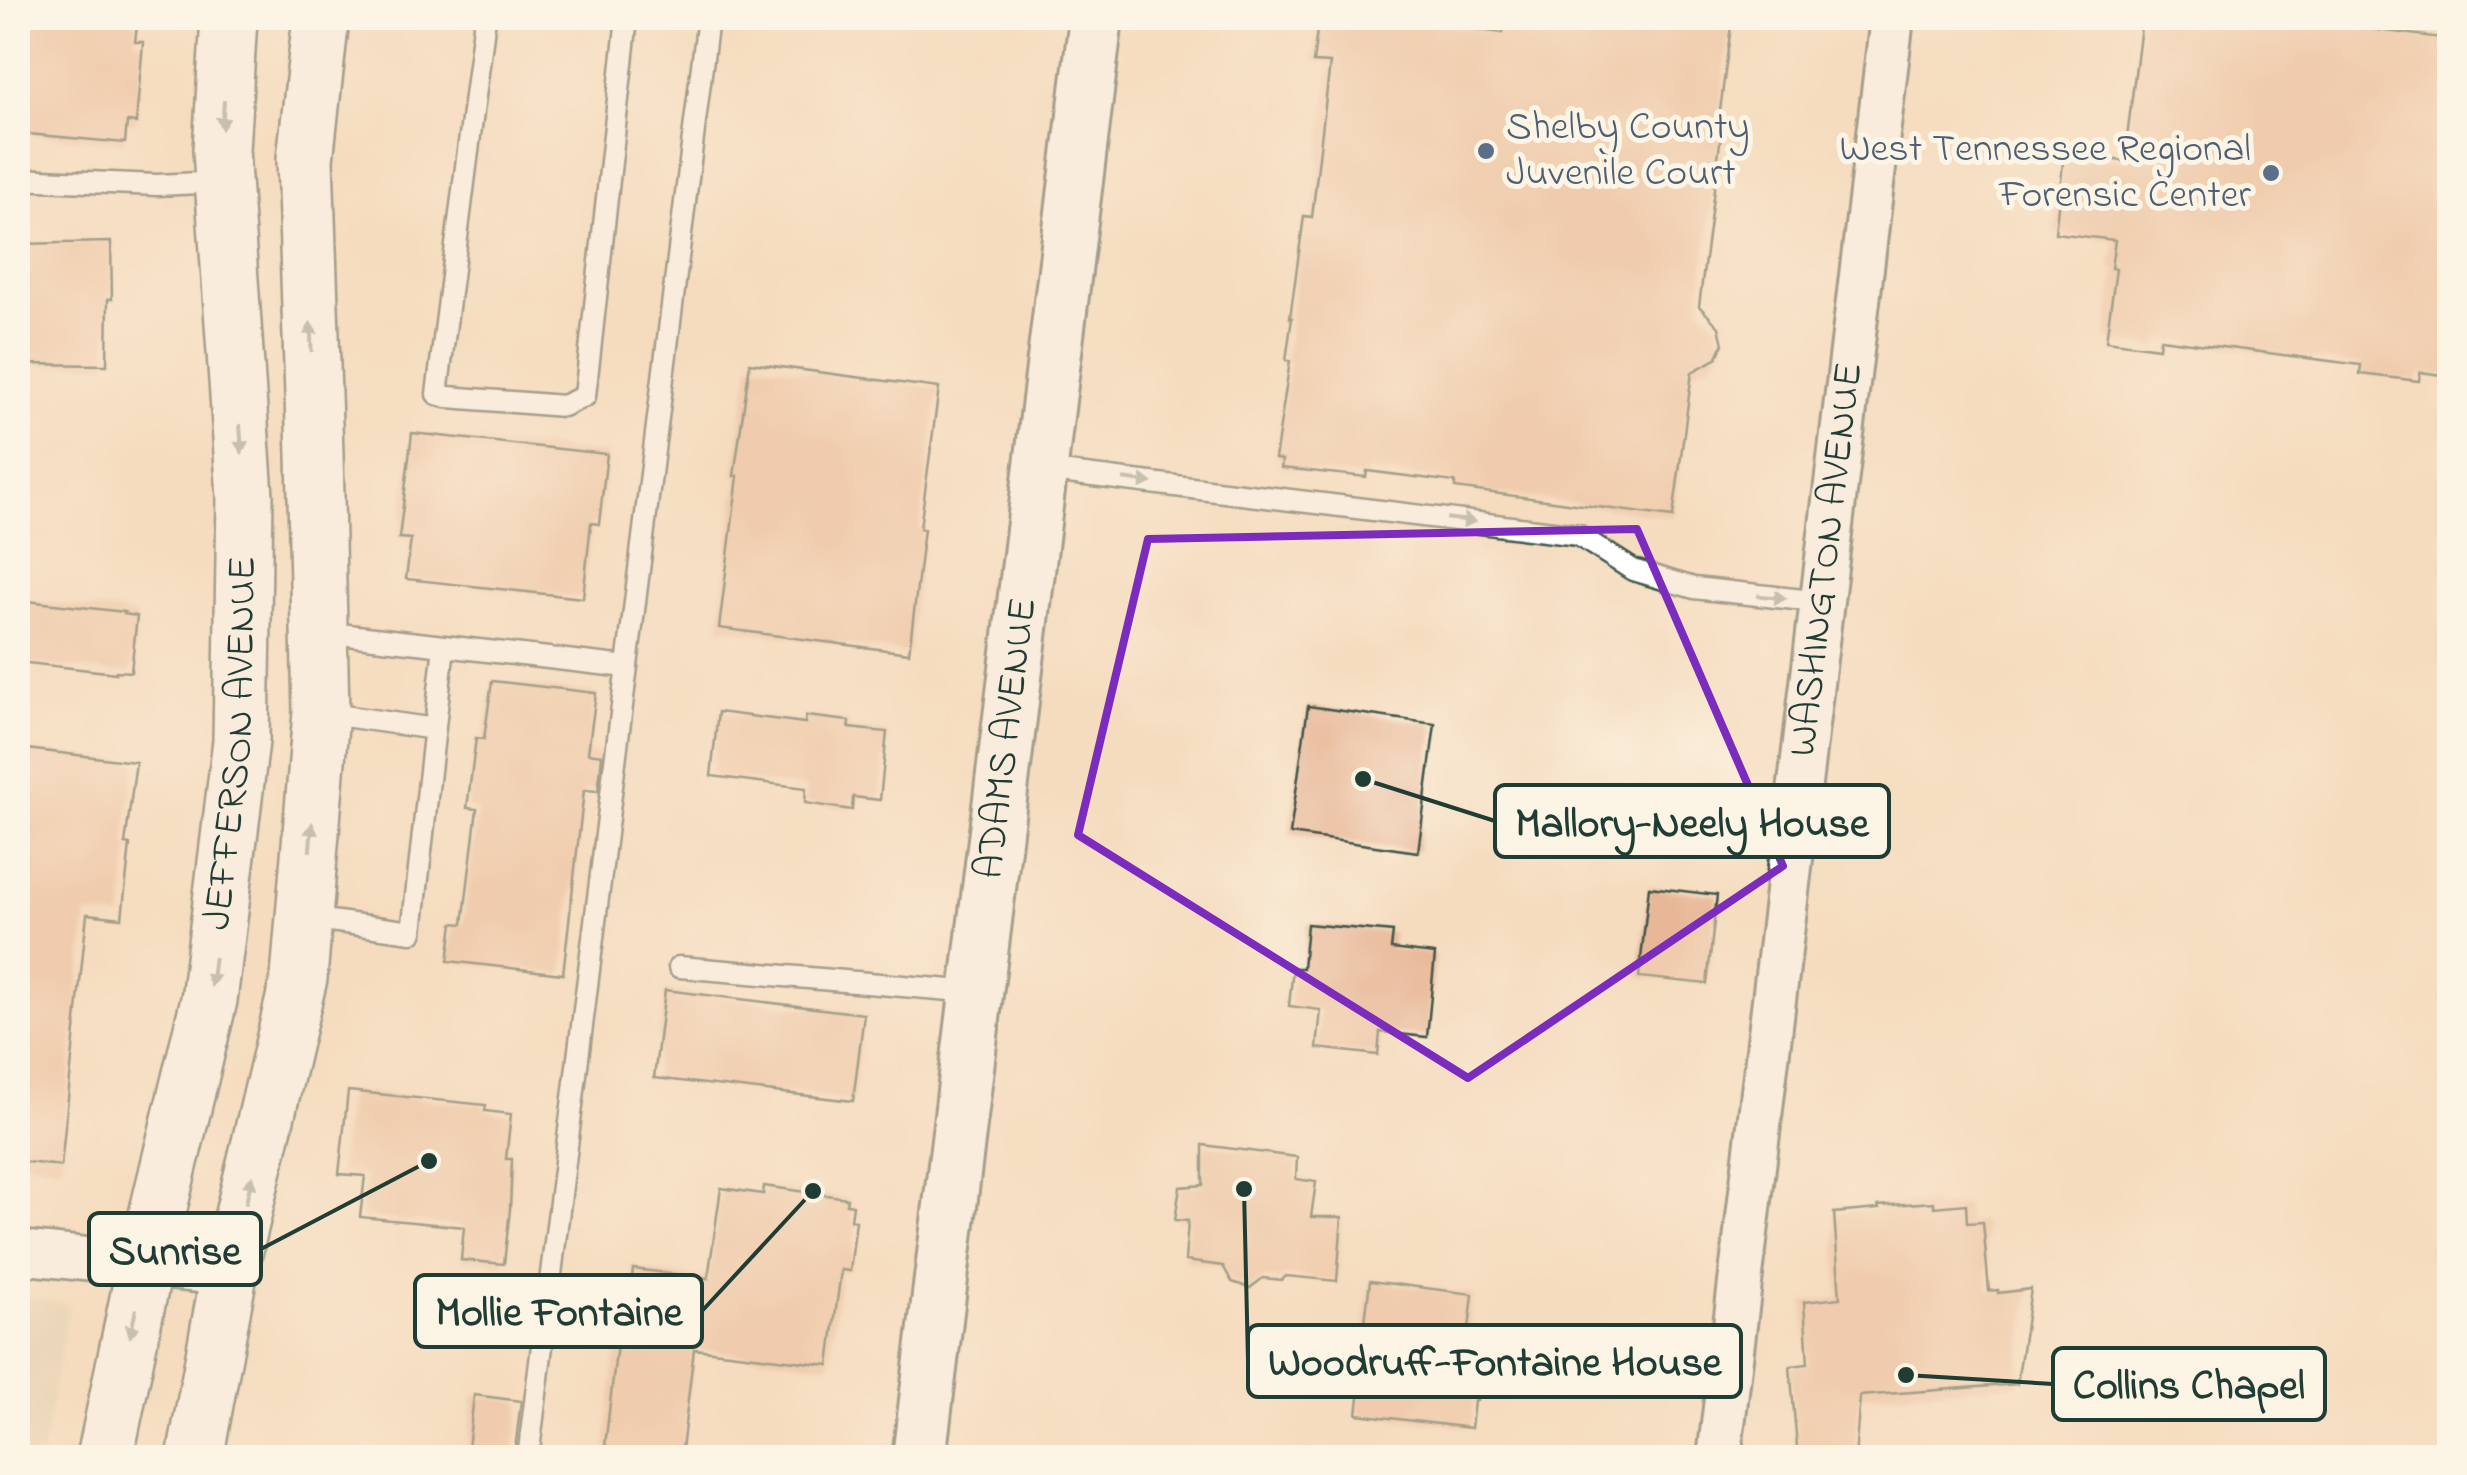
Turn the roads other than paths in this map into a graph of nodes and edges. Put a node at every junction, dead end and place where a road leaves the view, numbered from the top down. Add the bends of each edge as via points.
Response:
1 (229, 18) edge
2 (321, 18) edge
3 (485, 18) edge
4 (627, 18) edge
5 (708, 18) edge
6 (1096, 18) edge
7 (1892, 18) edge
8 (18, 178) edge
9 (223, 182) junction
10 (1042, 469) junction
11 (1822, 602) junction
12 (320, 632) junction
13 (444, 646) junction
14 (626, 667) junction
15 (320, 713) junction
16 (435, 729) junction
17 (304, 917) junction
18 (680, 967) dead end
19 (976, 992) junction
20 (18, 1252) edge
21 (145, 1265) junction
22 (229, 1274) junction
23 (105, 1458) edge
24 (195, 1458) edge
25 (528, 1458) edge
26 (919, 1458) edge
27 (1719, 1458) edge

1 -> 9 main road, JEFFERSON AVENUE
12 -> 2 main road, JEFFERSON AVENUE via 305,159
3 - 4 lane via 437,394 564,406 585,396
5 - 14 lane
6 - 10 street, ADAMS AVENUE
7 - 11 street, WASHINGTON AVENUE
8 - 9 lane
9 -> 21 main road, JEFFERSON AVENUE via 245,496 241,741 209,1000
10 -> 11 lane via 1578,535 1632,570 1694,588
10 - 19 street, ADAMS AVENUE
11 - 27 street, WASHINGTON AVENUE
12 - 13 lane
12 - 15 main road, JEFFERSON AVENUE
13 - 14 lane
13 - 16 lane
14 - 25 lane
15 - 16 lane
17 -> 15 main road, JEFFERSON AVENUE
16 - 17 lane via 412,932
22 -> 17 main road, JEFFERSON AVENUE via 299,978
18 - 19 lane
19 - 26 street, ADAMS AVENUE
20 - 21 street
21 - 22 street
21 -> 23 main road, JEFFERSON AVENUE
22 - 24 main road, JEFFERSON AVENUE

